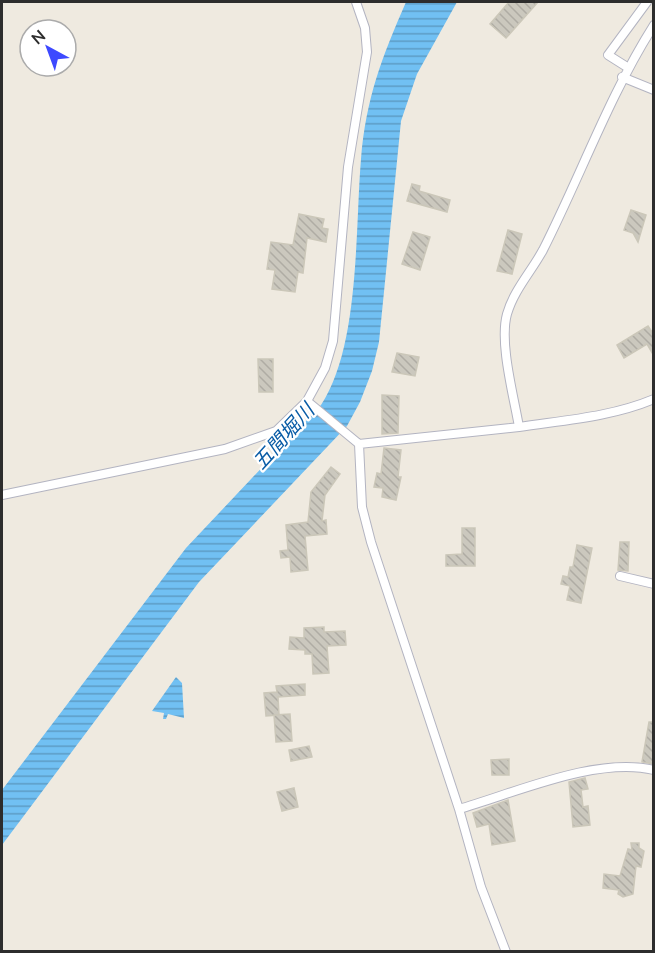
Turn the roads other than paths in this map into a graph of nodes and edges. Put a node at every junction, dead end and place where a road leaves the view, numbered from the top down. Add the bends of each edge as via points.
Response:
1 (356, 2) edge
2 (647, 2) edge
3 (654, 25) edge
4 (627, 67) junction
5 (622, 77) junction
6 (654, 90) edge
7 (654, 399) edge
8 (307, 401) junction
9 (519, 427) junction
10 (358, 444) junction
11 (2, 495) edge
12 (620, 576) dead end
13 (654, 584) edge
14 (654, 770) edge
15 (459, 808) junction
16 (506, 951) edge

1 - 8 street via 365,28 367,52 348,167 333,341 325,368
2 - 4 street via 608,55
3 - 4 street
4 - 5 street
5 - 6 street
5 - 9 street via 542,251 507,315 505,336
7 - 9 street via 630,409
8 - 10 street
8 - 11 street via 276,431 225,450
9 - 10 street
10 - 15 street via 362,507 371,540
12 - 13 street
14 - 15 street via 591,769
15 - 16 street via 481,887

